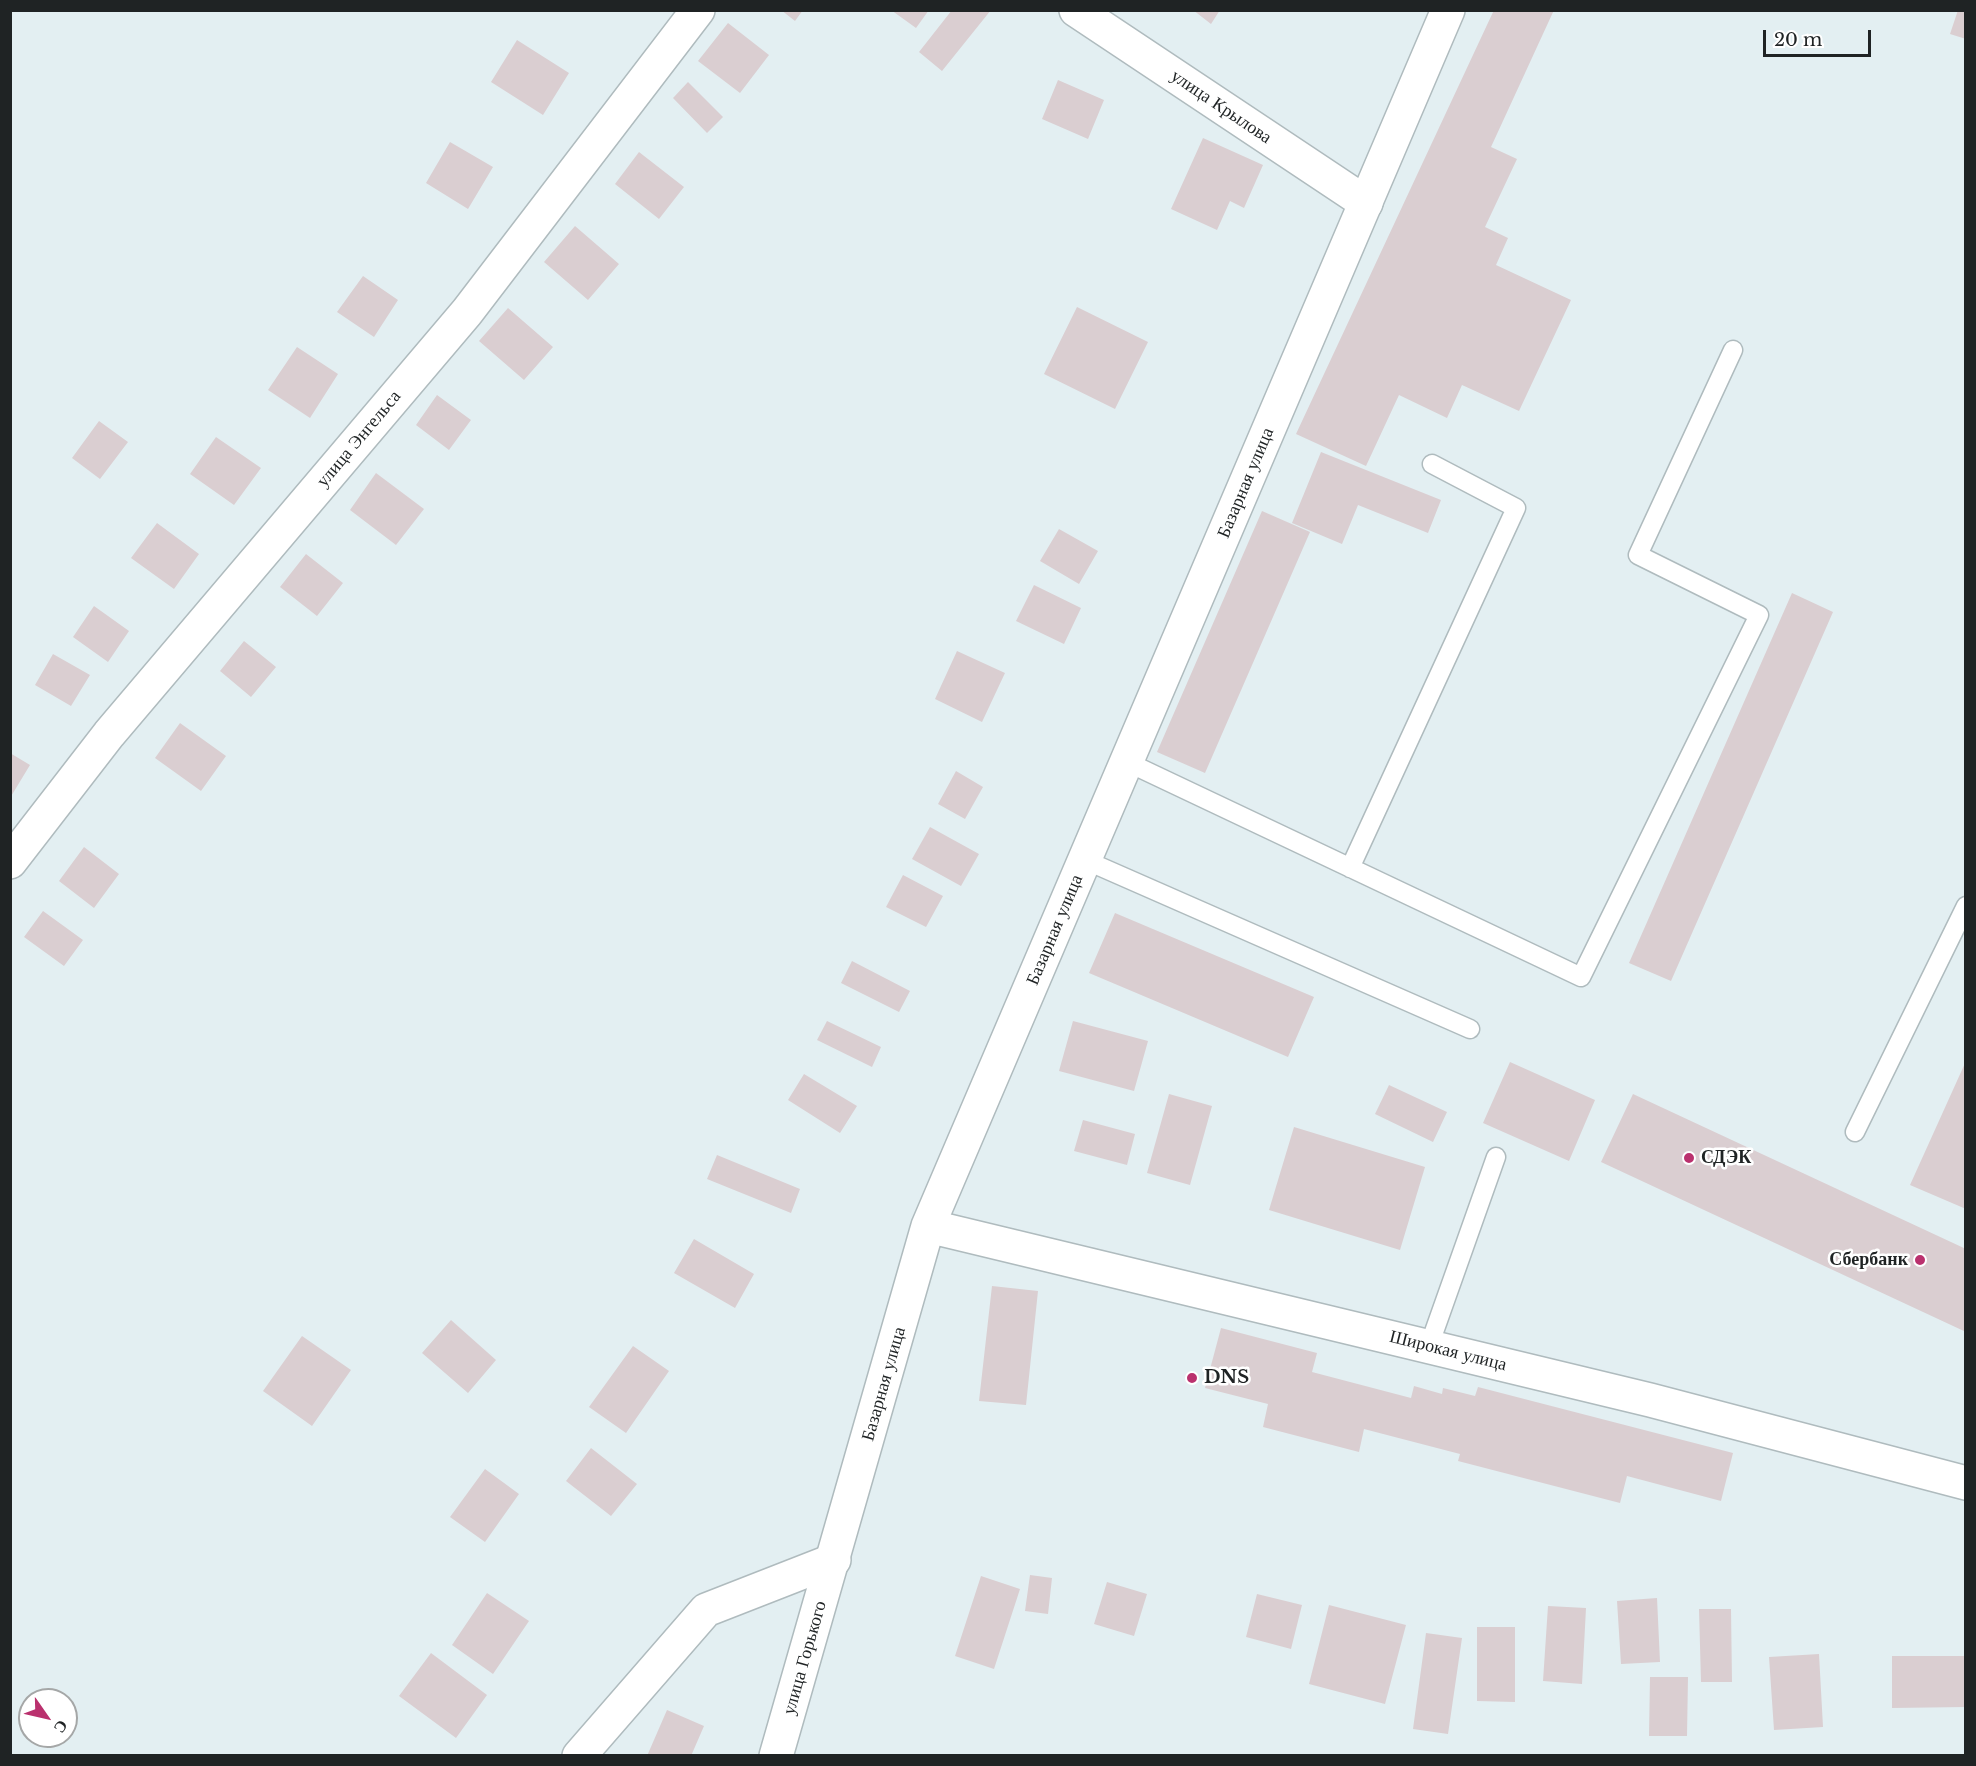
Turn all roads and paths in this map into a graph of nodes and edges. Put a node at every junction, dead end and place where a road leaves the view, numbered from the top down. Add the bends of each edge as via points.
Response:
1 (698, 10) edge
2 (1076, 10) edge
3 (1448, 10) edge
4 (1366, 203) junction
5 (1733, 350) dead end
6 (1431, 464) dead end
7 (1126, 762) junction
8 (1085, 860) junction
9 (10, 862) edge
10 (1350, 868) junction
11 (1965, 906) edge
12 (1470, 1029) dead end
13 (1855, 1132) dead end
14 (1496, 1157) dead end
15 (928, 1226) junction
16 (1429, 1346) junction
17 (1965, 1483) edge
18 (834, 1560) junction
19 (579, 1755) edge
20 (776, 1755) edge

1 - 9 street, улица Энгельса via 467,312 109,735
2 - 4 street, улица Крылова
3 - 4 street, Базарная улица
4 - 7 street, Базарная улица
5 - 10 lane via 1638,555 1759,615 1581,977
6 - 10 lane via 1516,508
7 - 8 street, Базарная улица
7 - 10 lane
8 - 12 lane
8 - 15 street, Базарная улица
11 - 13 lane
14 - 16 lane
15 - 16 street, Широкая улица
15 - 18 street, Базарная улица
16 - 17 street, Широкая улица
18 - 19 street via 706,1610
18 - 20 street, улица Горького

